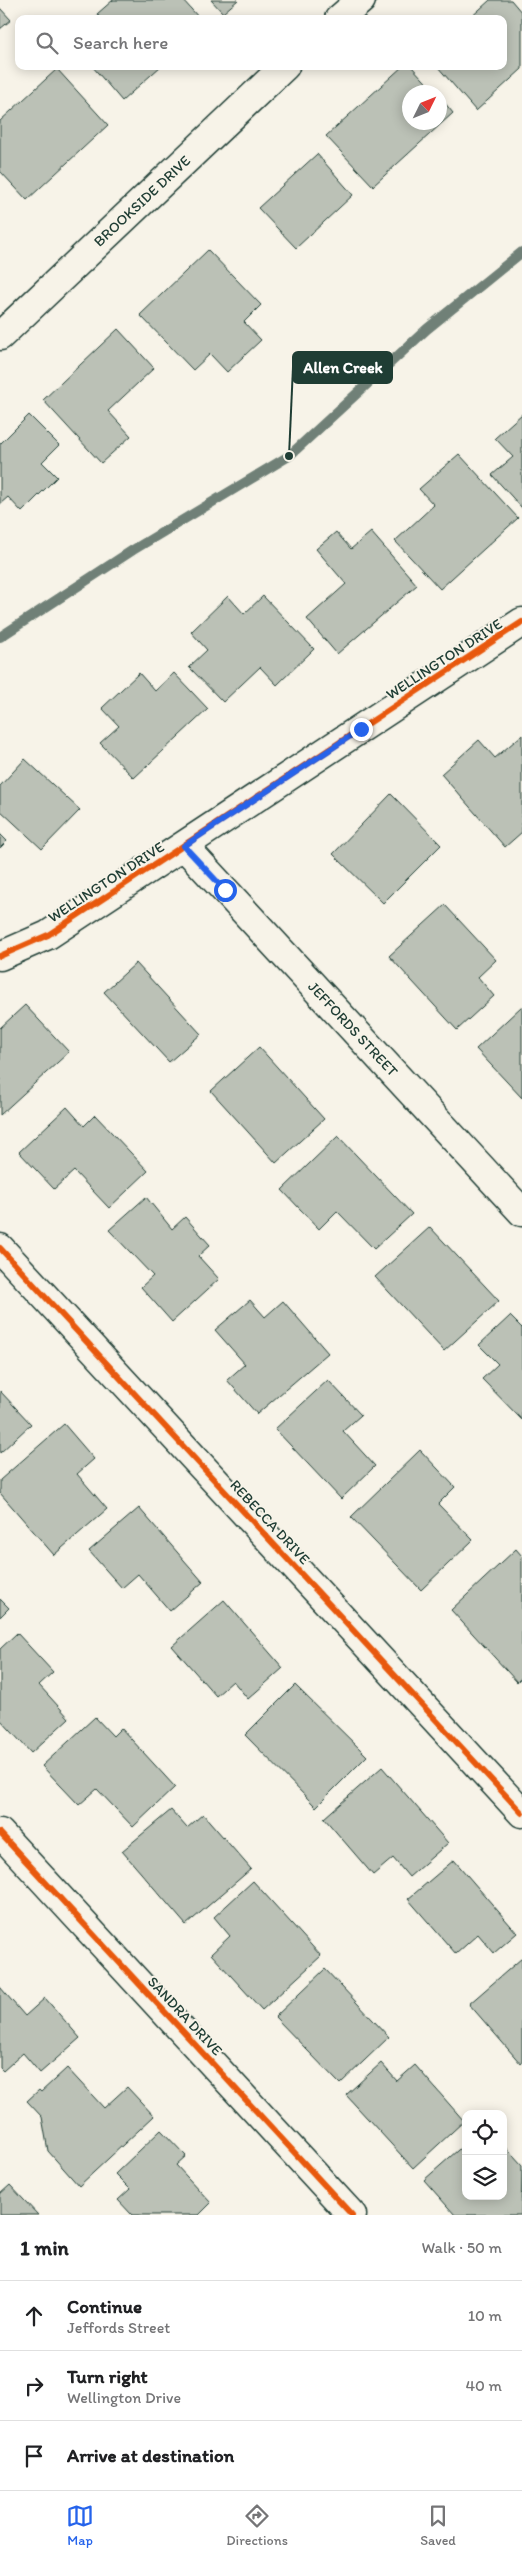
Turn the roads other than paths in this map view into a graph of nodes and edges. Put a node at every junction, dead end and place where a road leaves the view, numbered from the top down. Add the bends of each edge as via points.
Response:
1 (362, 0) edge
2 (344, 15) edge
3 (281, 70) edge
4 (0, 336) edge
5 (522, 622) edge
6 (184, 846) junction
7 (0, 956) edge
8 (522, 1212) edge
9 (0, 1248) edge
10 (522, 1812) edge
11 (0, 1833) edge
12 (352, 2215) edge

1 - 2 street
3 - 4 street, BROOKSIDE DRIVE
5 - 6 street, WELLINGTON DRIVE
6 - 7 street, WELLINGTON DRIVE via 48,935
6 - 8 street, JEFFORDS STREET
9 - 10 street, REBECCA DRIVE
11 - 12 street, SANDRA DRIVE

